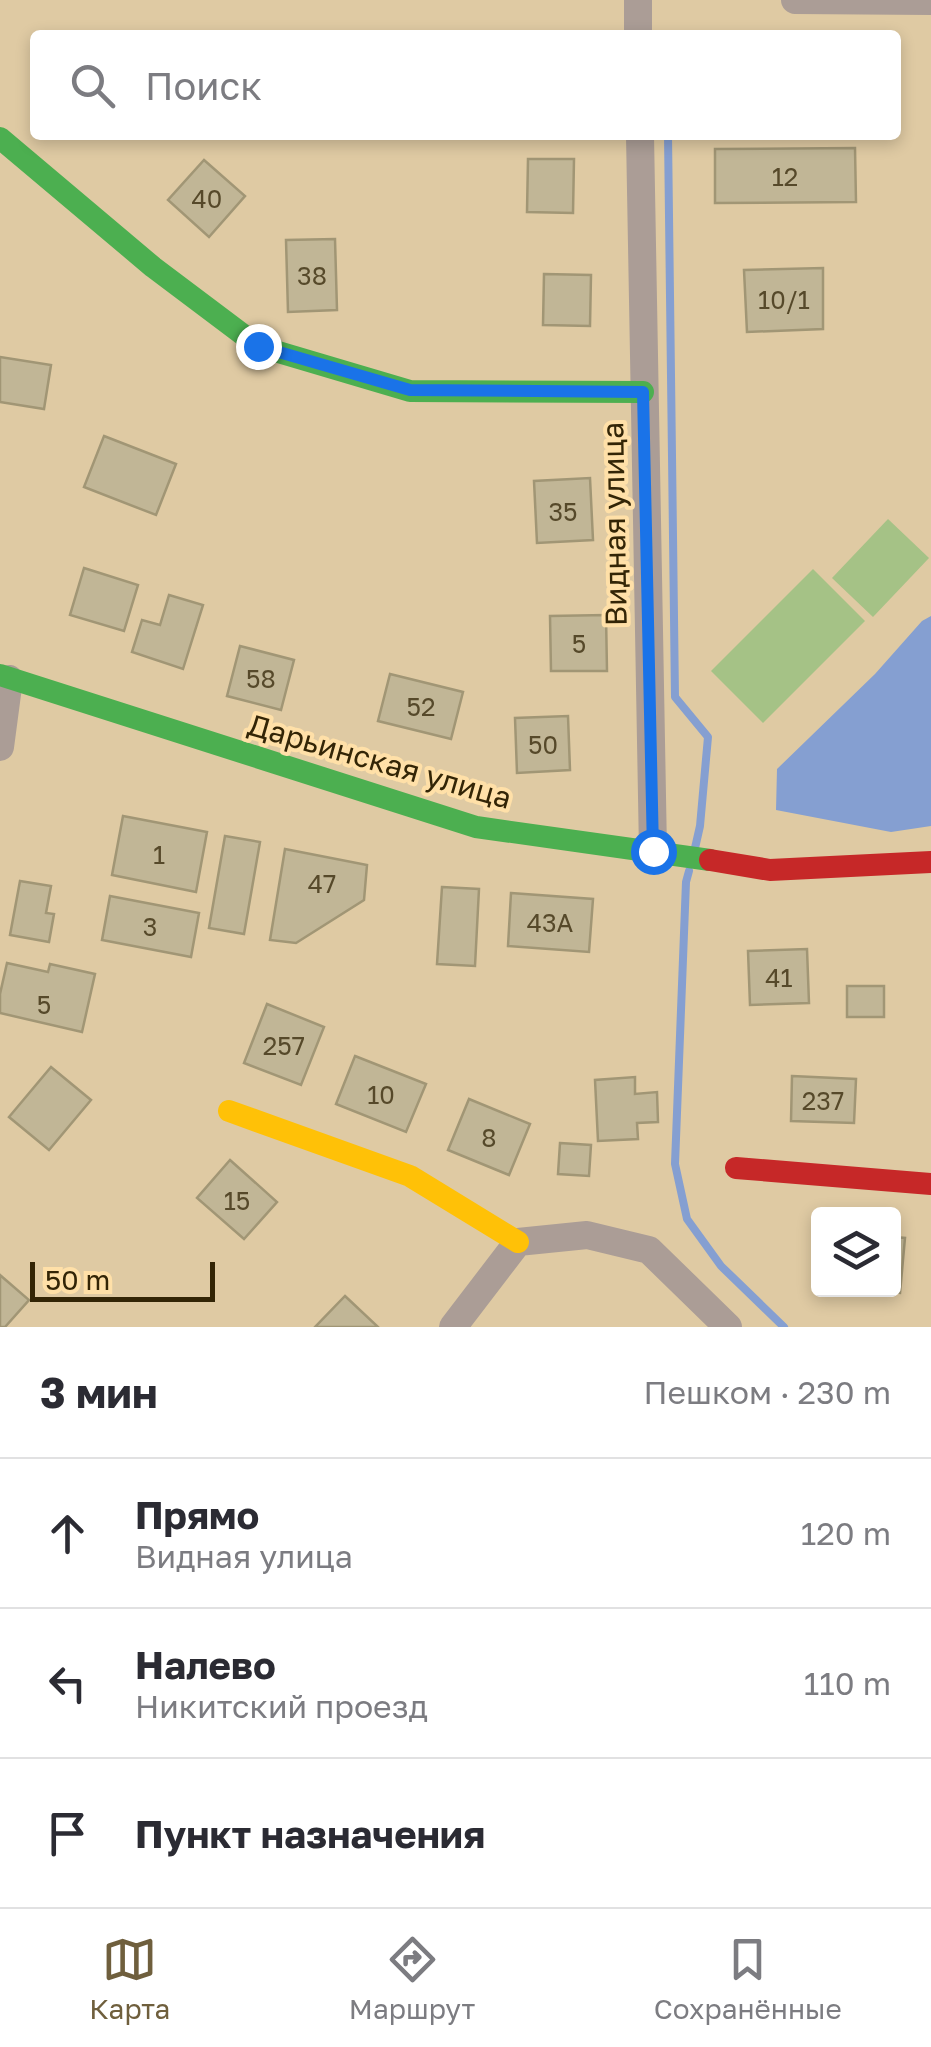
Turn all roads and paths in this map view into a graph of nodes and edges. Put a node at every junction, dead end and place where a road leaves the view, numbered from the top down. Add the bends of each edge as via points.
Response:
1 (638, 0) edge
2 (795, 0) edge
3 (931, 1) edge
4 (638, 30) edge
5 (0, 138) edge
6 (640, 140) edge
7 (643, 392) junction
8 (4, 677) edge
9 (0, 748) edge
10 (653, 851) junction
11 (931, 862) edge
12 (229, 1110) dead end
13 (736, 1168) dead end
14 (931, 1184) edge
15 (518, 1242) junction
16 (453, 1327) edge
17 (728, 1327) edge

1 - 4 street
2 - 3 street
5 - 7 street via 258,346 410,390
6 - 7 street, Видная улица
7 - 10 street, Видная улица
8 - 9 street
8 - 10 street, Дарьинская улица via 476,827
10 - 11 street, Дарьинская улица via 770,870
12 - 15 street via 410,1176
13 - 14 street
15 - 16 street
15 - 17 street via 587,1235 649,1250

